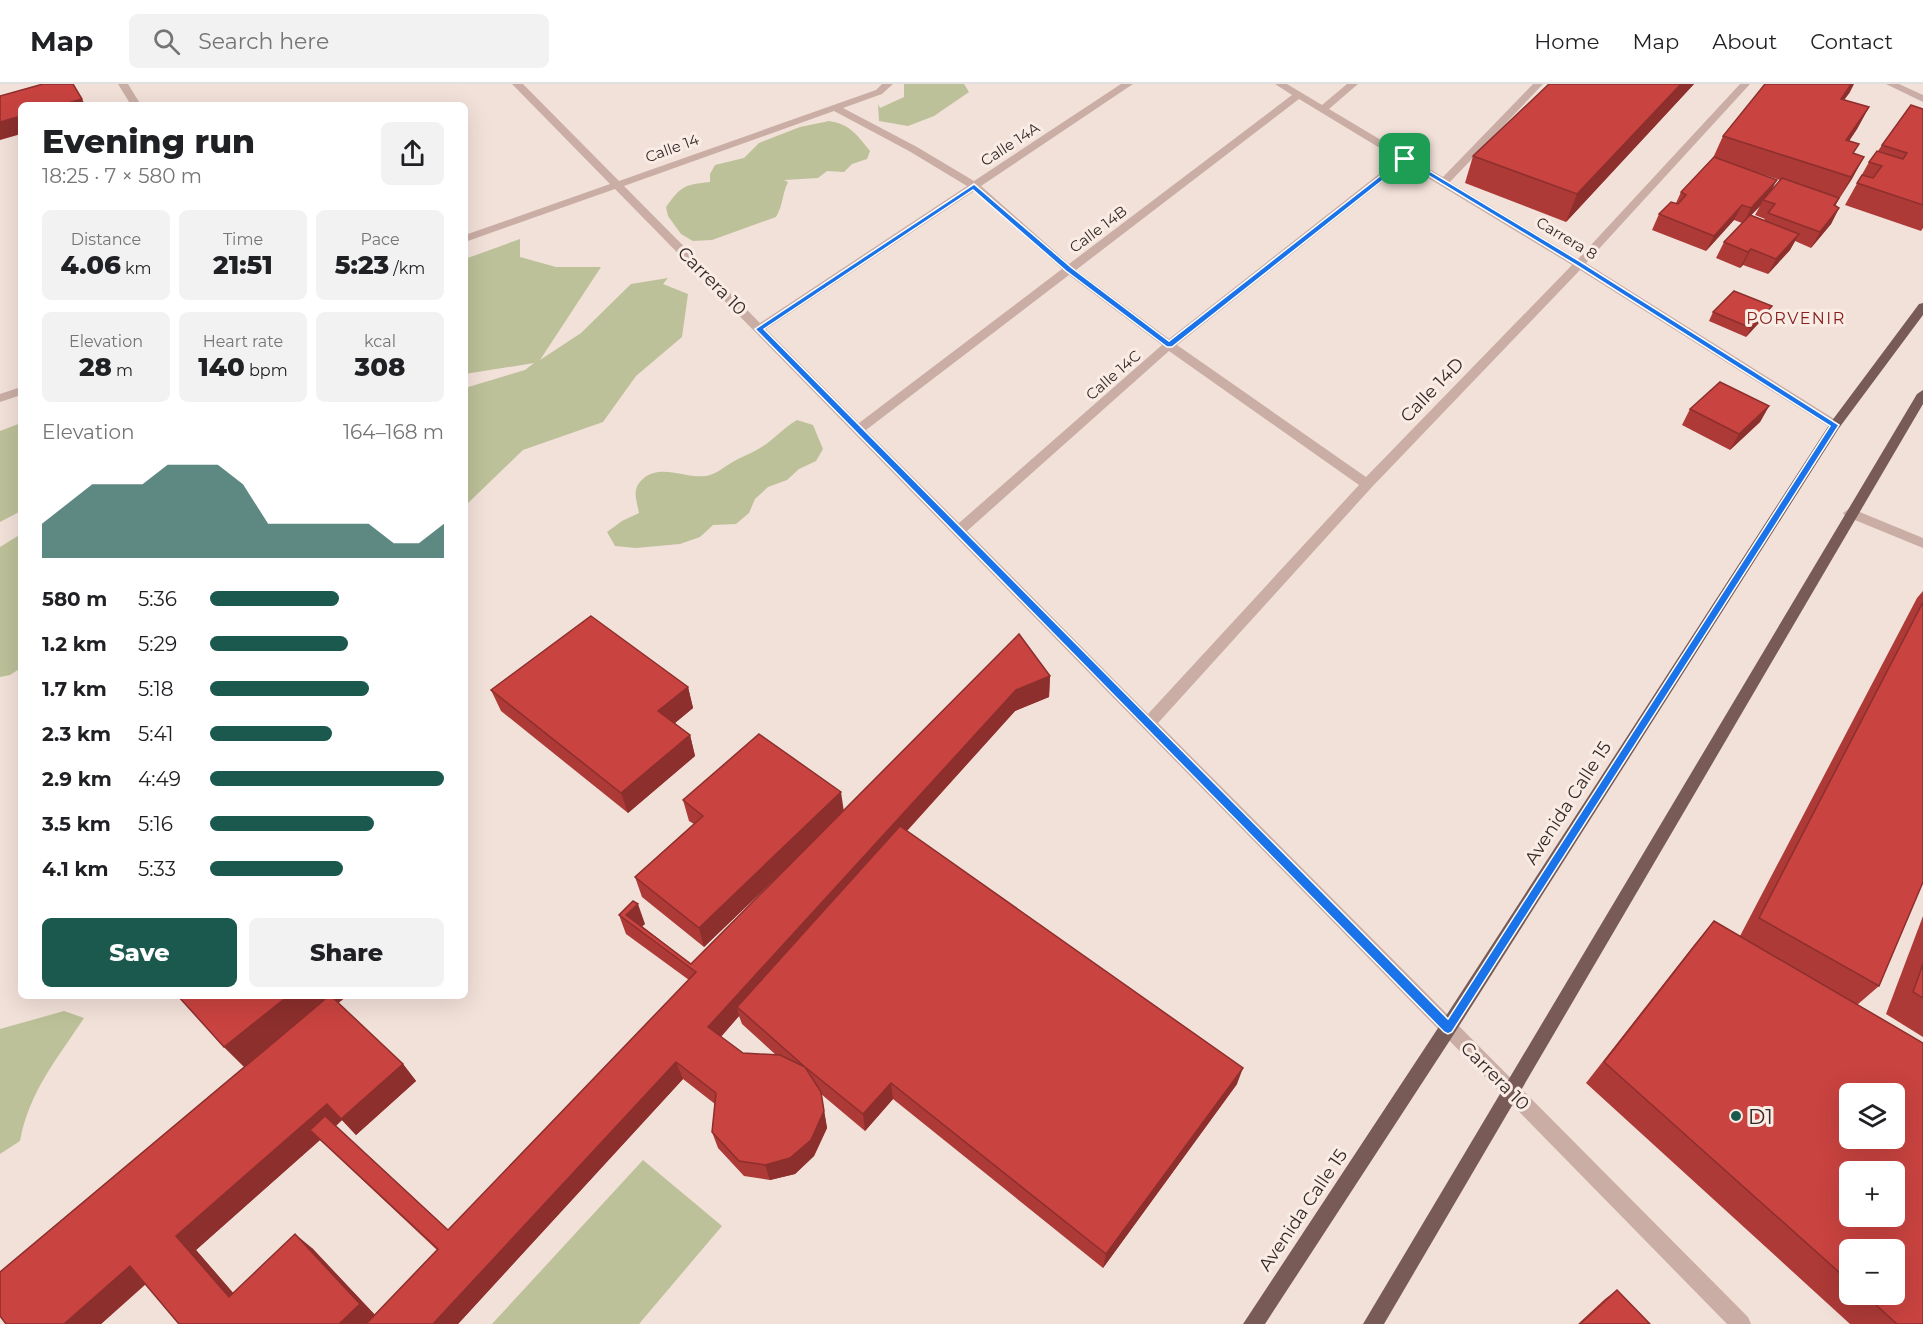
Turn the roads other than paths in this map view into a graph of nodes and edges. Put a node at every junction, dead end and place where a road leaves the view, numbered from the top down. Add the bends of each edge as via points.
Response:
1 (123, 84) edge
2 (517, 84) edge
3 (888, 84) edge
4 (1128, 84) edge
5 (1280, 84) edge
6 (1353, 84) edge
7 (1538, 84) edge
8 (1745, 84) edge
9 (1891, 84) edge
10 (1298, 95) junction
11 (1923, 99) edge
12 (134, 102) edge
13 (835, 108) junction
14 (1324, 109) junction
15 (1405, 159) junction
16 (1443, 183) junction
17 (617, 186) junction
18 (974, 186) junction
19 (468, 238) edge
20 (1579, 264) junction
21 (1069, 270) junction
22 (1921, 313) edge
23 (759, 329) junction
24 (1169, 345) junction
25 (18, 392) edge
26 (1923, 394) edge
27 (0, 398) edge
28 (1835, 425) junction
29 (858, 430) junction
30 (1367, 484) junction
31 (1850, 513) junction
32 (959, 531) junction
33 (1923, 543) edge
34 (1148, 723) junction
35 (1448, 1028) junction
36 (1512, 1092) junction
37 (1253, 1324) edge
38 (1373, 1324) edge
39 (1741, 1324) edge

1 - 12 street
2 - 17 street, Carrera 10
3 - 13 street, Calle 14 via 879,92
4 - 18 street, Calle 14A
5 - 10 street, Carrera 8
6 - 14 street
7 - 16 street
8 - 20 street, Calle 14D
9 - 11 street
10 - 14 street, Carrera 8
10 - 21 street, Calle 14B
13 - 17 street, Calle 14
13 - 18 street
14 - 15 street, Carrera 8
15 - 16 street, Carrera 8
15 - 24 street, Calle 14C
16 - 20 street, Carrera 8
17 - 19 street, Calle 14
17 - 23 street, Carrera 10
18 - 21 street
18 - 23 street, Calle 14A
20 - 28 street, Carrera 8
20 - 30 street, Calle 14D
21 - 24 street
21 - 29 street, Calle 14B
22 - 28 main road, Avenida Calle 15
23 - 29 street, Carrera 10
24 - 30 street
24 - 32 street, Calle 14C
25 - 27 street
26 - 31 main road
28 - 35 main road, Avenida Calle 15
29 - 32 street, Carrera 10
30 - 34 street, Calle 14D
31 - 33 street
31 - 36 main road
32 - 34 street, Carrera 10
34 - 35 street, Carrera 10
35 - 36 street, Carrera 10
35 - 37 main road, Avenida Calle 15
36 - 38 main road
36 - 39 street, Carrera 10

